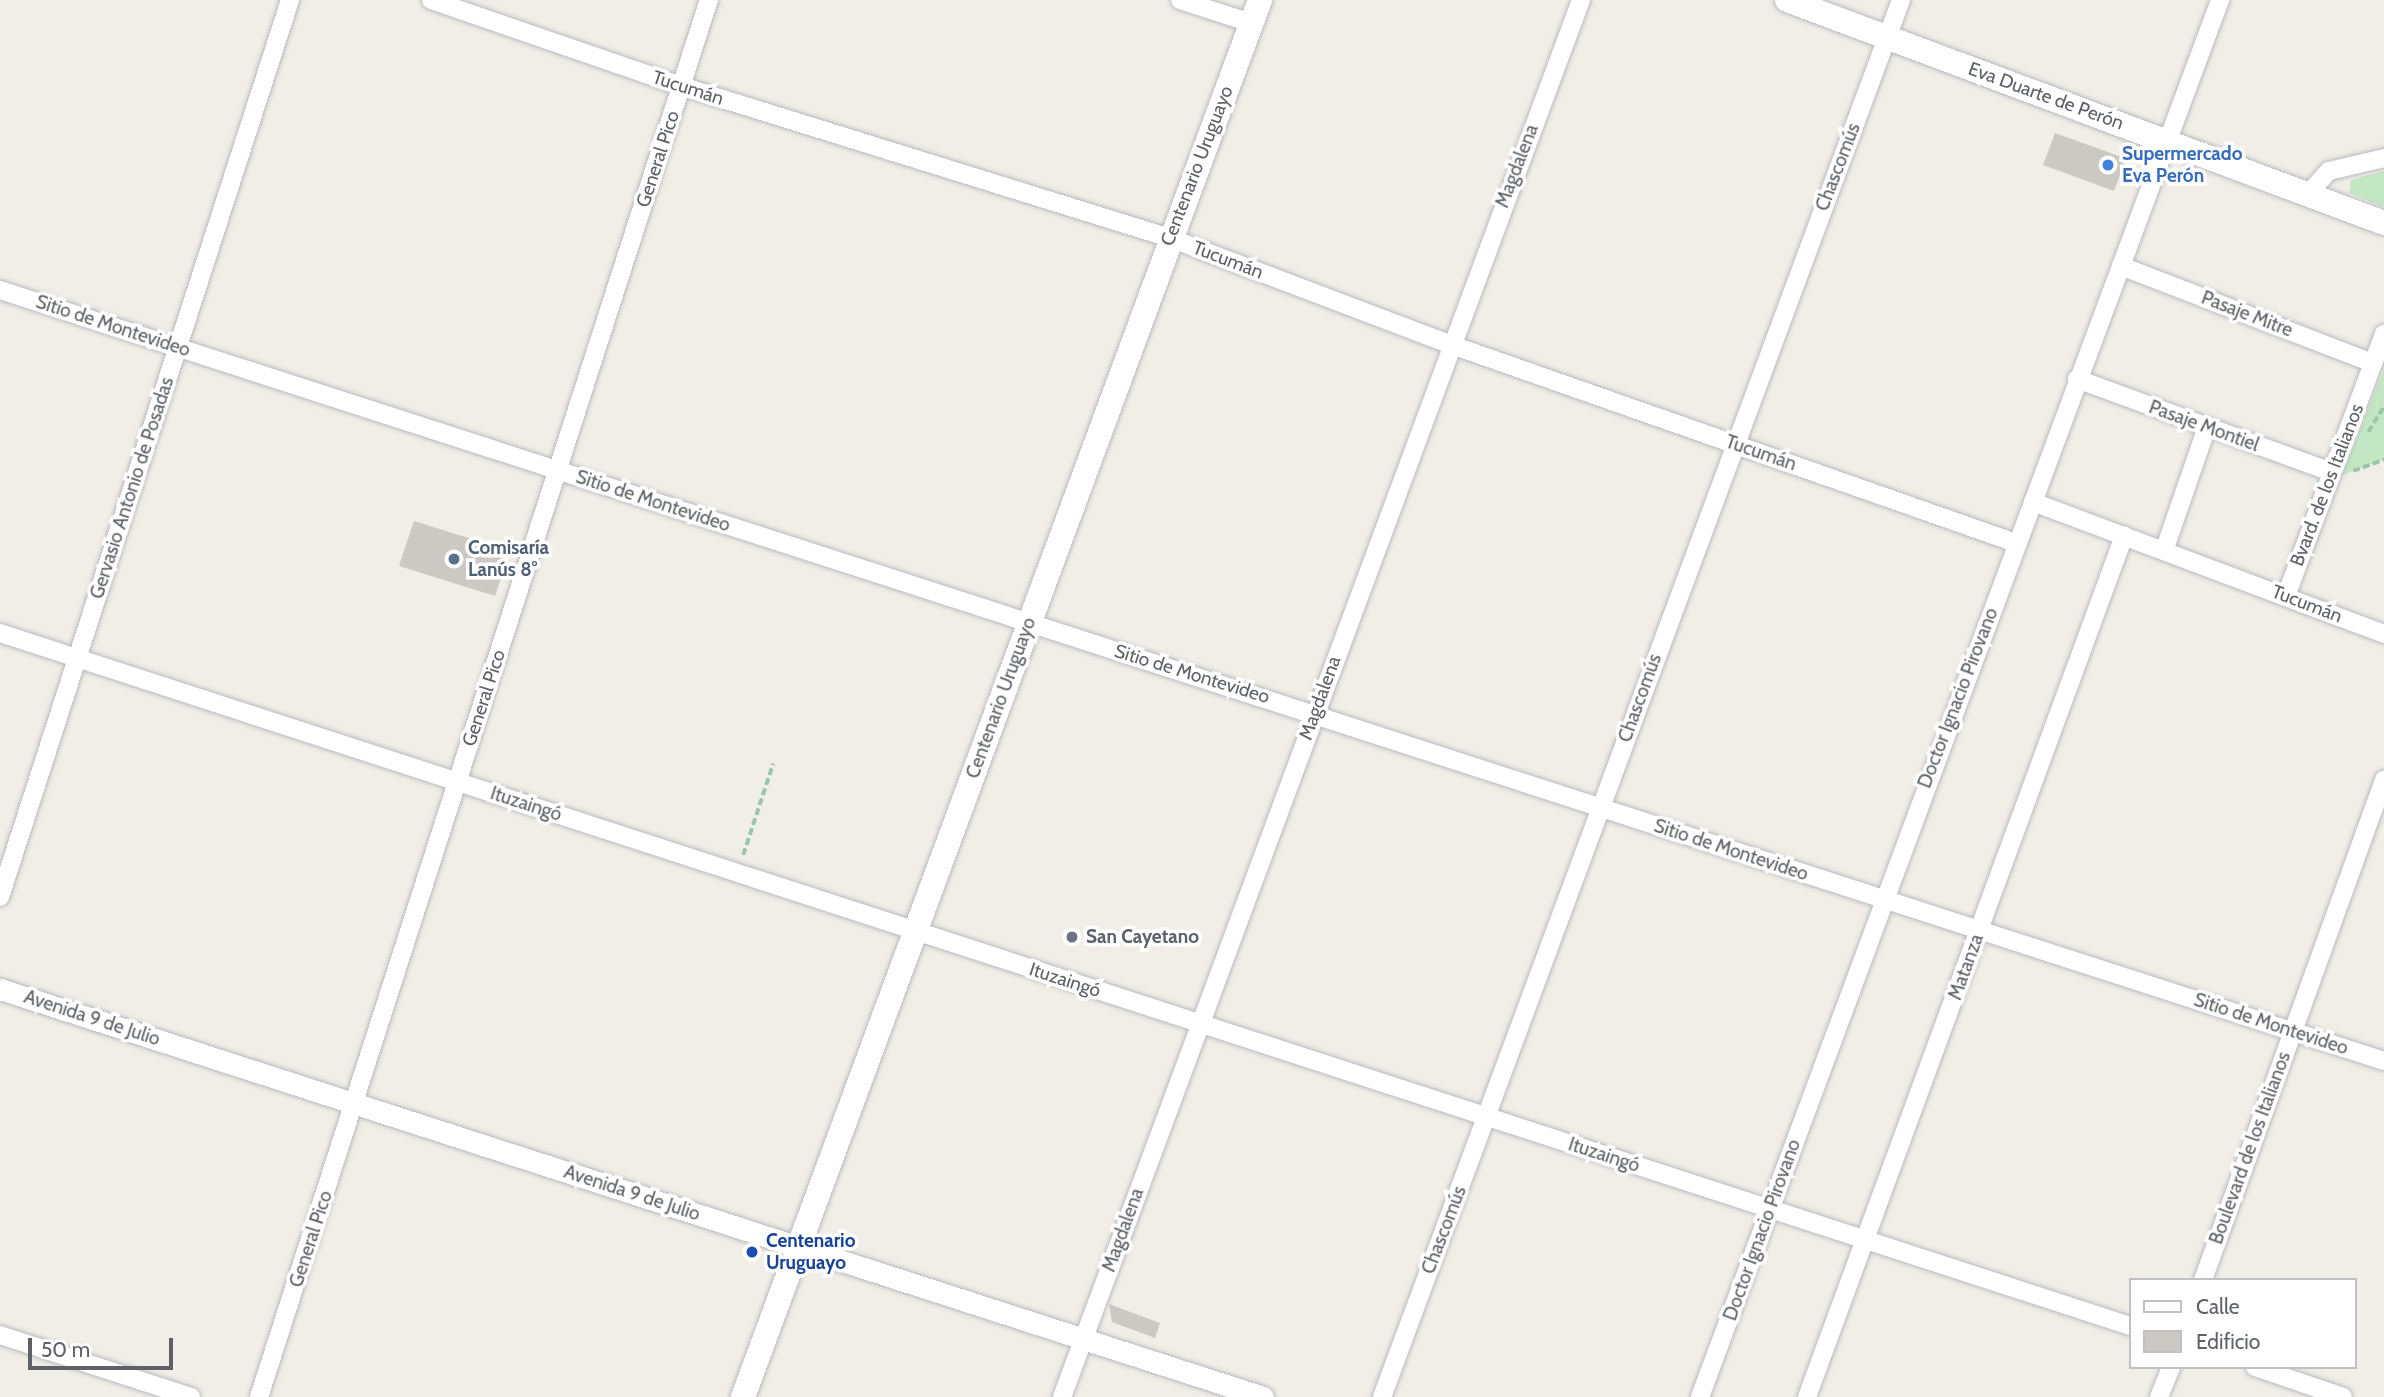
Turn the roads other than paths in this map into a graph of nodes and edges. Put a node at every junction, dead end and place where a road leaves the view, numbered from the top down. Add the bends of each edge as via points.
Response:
1 (290, 0) edge
2 (431, 0) edge
3 (709, 0) edge
4 (1180, 0) edge
5 (1260, 0) edge
6 (1581, 0) edge
7 (1787, 0) edge
8 (1901, 0) edge
9 (2220, 0) edge
10 (1251, 23) junction
11 (1887, 37) junction
12 (681, 86) junction
13 (2165, 140) junction
14 (2384, 158) edge
15 (2308, 194) junction
16 (2384, 223) edge
17 (1170, 238) junction
18 (2121, 266) junction
19 (0, 290) edge
20 (2384, 334) edge
21 (1449, 344) junction
22 (177, 346) junction
23 (2373, 363) junction
24 (2077, 379) junction
25 (2207, 427) junction
26 (1733, 443) junction
27 (556, 470) junction
28 (2331, 472) junction
29 (2033, 502) junction
30 (2124, 536) junction
31 (2016, 543) junction
32 (2164, 551) junction
33 (2286, 596) junction
34 (1028, 623) junction
35 (0, 633) edge
36 (2384, 634) edge
37 (78, 658) junction
38 (1315, 713) junction
39 (2384, 780) edge
40 (457, 782) junction
41 (1600, 806) junction
42 (0, 897) edge
43 (1882, 901) junction
44 (1979, 930) junction
45 (915, 932) junction
46 (0, 989) edge
47 (1198, 1023) junction
48 (2292, 1031) junction
49 (2384, 1061) edge
50 (356, 1103) junction
51 (1487, 1116) junction
52 (1769, 1209) junction
53 (1868, 1239) junction
54 (799, 1247) junction
55 (2204, 1278) edge
56 (2128, 1325) edge
57 (0, 1335) edge
58 (1084, 1340) junction
59 (2170, 1369) edge
60 (2261, 1369) edge
61 (191, 1397) edge
62 (259, 1397) edge
63 (743, 1397) edge
64 (1062, 1397) edge
65 (1263, 1397) edge
66 (1382, 1397) edge
67 (1700, 1397) edge
68 (1807, 1397) edge
69 (2160, 1397) edge
70 (2343, 1397) edge

1 - 22 street, Gervasio Antonio de Posadas
2 - 12 street, Tucumán
3 - 12 street, General Pico
4 - 10 street
5 - 10 main road, Centenario Uruguayo
6 - 21 street, Magdalena
7 - 11 main road, Eva Duarte de Perón
8 - 11 street, Chascomús
9 - 13 street, Doctor Ignacio Pirovano
10 - 17 main road, Centenario Uruguayo
11 - 13 main road, Eva Duarte de Perón
11 - 26 street, Chascomús
12 - 17 street, Tucumán
12 - 27 street, General Pico
13 - 15 main road, Eva Duarte de Perón
13 - 18 street, Doctor Ignacio Pirovano
14 - 15 street via 2329,171
15 - 16 main road, Eva Duarte de Perón
17 - 21 street, Tucumán
17 - 34 main road, Centenario Uruguayo
18 - 23 street, Pasaje Mitre
18 - 24 street, Doctor Ignacio Pirovano
19 - 22 street, Sitio de Montevideo
20 - 23 street, Bvard. de los Italianos
21 - 26 street, Tucumán
21 - 38 street, Magdalena
22 - 27 street, Sitio de Montevideo
22 - 37 street, Gervasio Antonio de Posadas
23 - 28 street, Bvard. de los Italianos
24 - 25 street, Pasaje Montiel
24 - 29 street, Doctor Ignacio Pirovano
25 - 28 street, Pasaje Montiel
25 - 32 street
26 - 31 street, Tucumán
26 - 41 street, Chascomús
27 - 34 street, Sitio de Montevideo
27 - 40 street, General Pico
28 - 33 street, Bvard. de los Italianos
29 - 30 street, Tucumán
29 - 31 street, Doctor Ignacio Pirovano
30 - 32 street, Tucumán
30 - 44 street, Matanza
31 - 43 street, Doctor Ignacio Pirovano
32 - 33 street, Tucumán
33 - 36 street, Tucumán
34 - 38 street, Sitio de Montevideo
34 - 45 main road, Centenario Uruguayo
35 - 37 street, Ituzaingó
37 - 40 street, Ituzaingó
37 - 42 street, Gervasio Antonio de Posadas
38 - 41 street, Sitio de Montevideo
38 - 47 street, Magdalena
39 - 48 street, Boulevard de los Italianos
40 - 45 street, Ituzaingó
40 - 50 street, General Pico
41 - 43 street, Sitio de Montevideo
41 - 51 street, Chascomús
43 - 44 street, Sitio de Montevideo
43 - 52 street, Doctor Ignacio Pirovano
44 - 48 street, Sitio de Montevideo
44 - 53 street, Matanza
45 - 47 street, Ituzaingó
45 - 54 main road, Centenario Uruguayo
46 - 50 street, Avenida 9 de Julio
47 - 51 street, Ituzaingó
47 - 58 street, Magdalena
48 - 49 street, Sitio de Montevideo
48 - 55 street, Boulevard de los Italianos
50 - 54 street, Avenida 9 de Julio
50 - 62 street, General Pico
51 - 52 street, Ituzaingó
51 - 66 street, Chascomús
52 - 53 street, Ituzaingó
52 - 67 street, Doctor Ignacio Pirovano
53 - 56 street, Ituzaingó
53 - 68 street, Matanza
54 - 58 street, Avenida 9 de Julio
54 - 63 main road, Centenario Uruguayo
57 - 61 street
58 - 64 street, Magdalena
58 - 65 street, Avenida 9 de Julio
59 - 69 street
60 - 70 street

